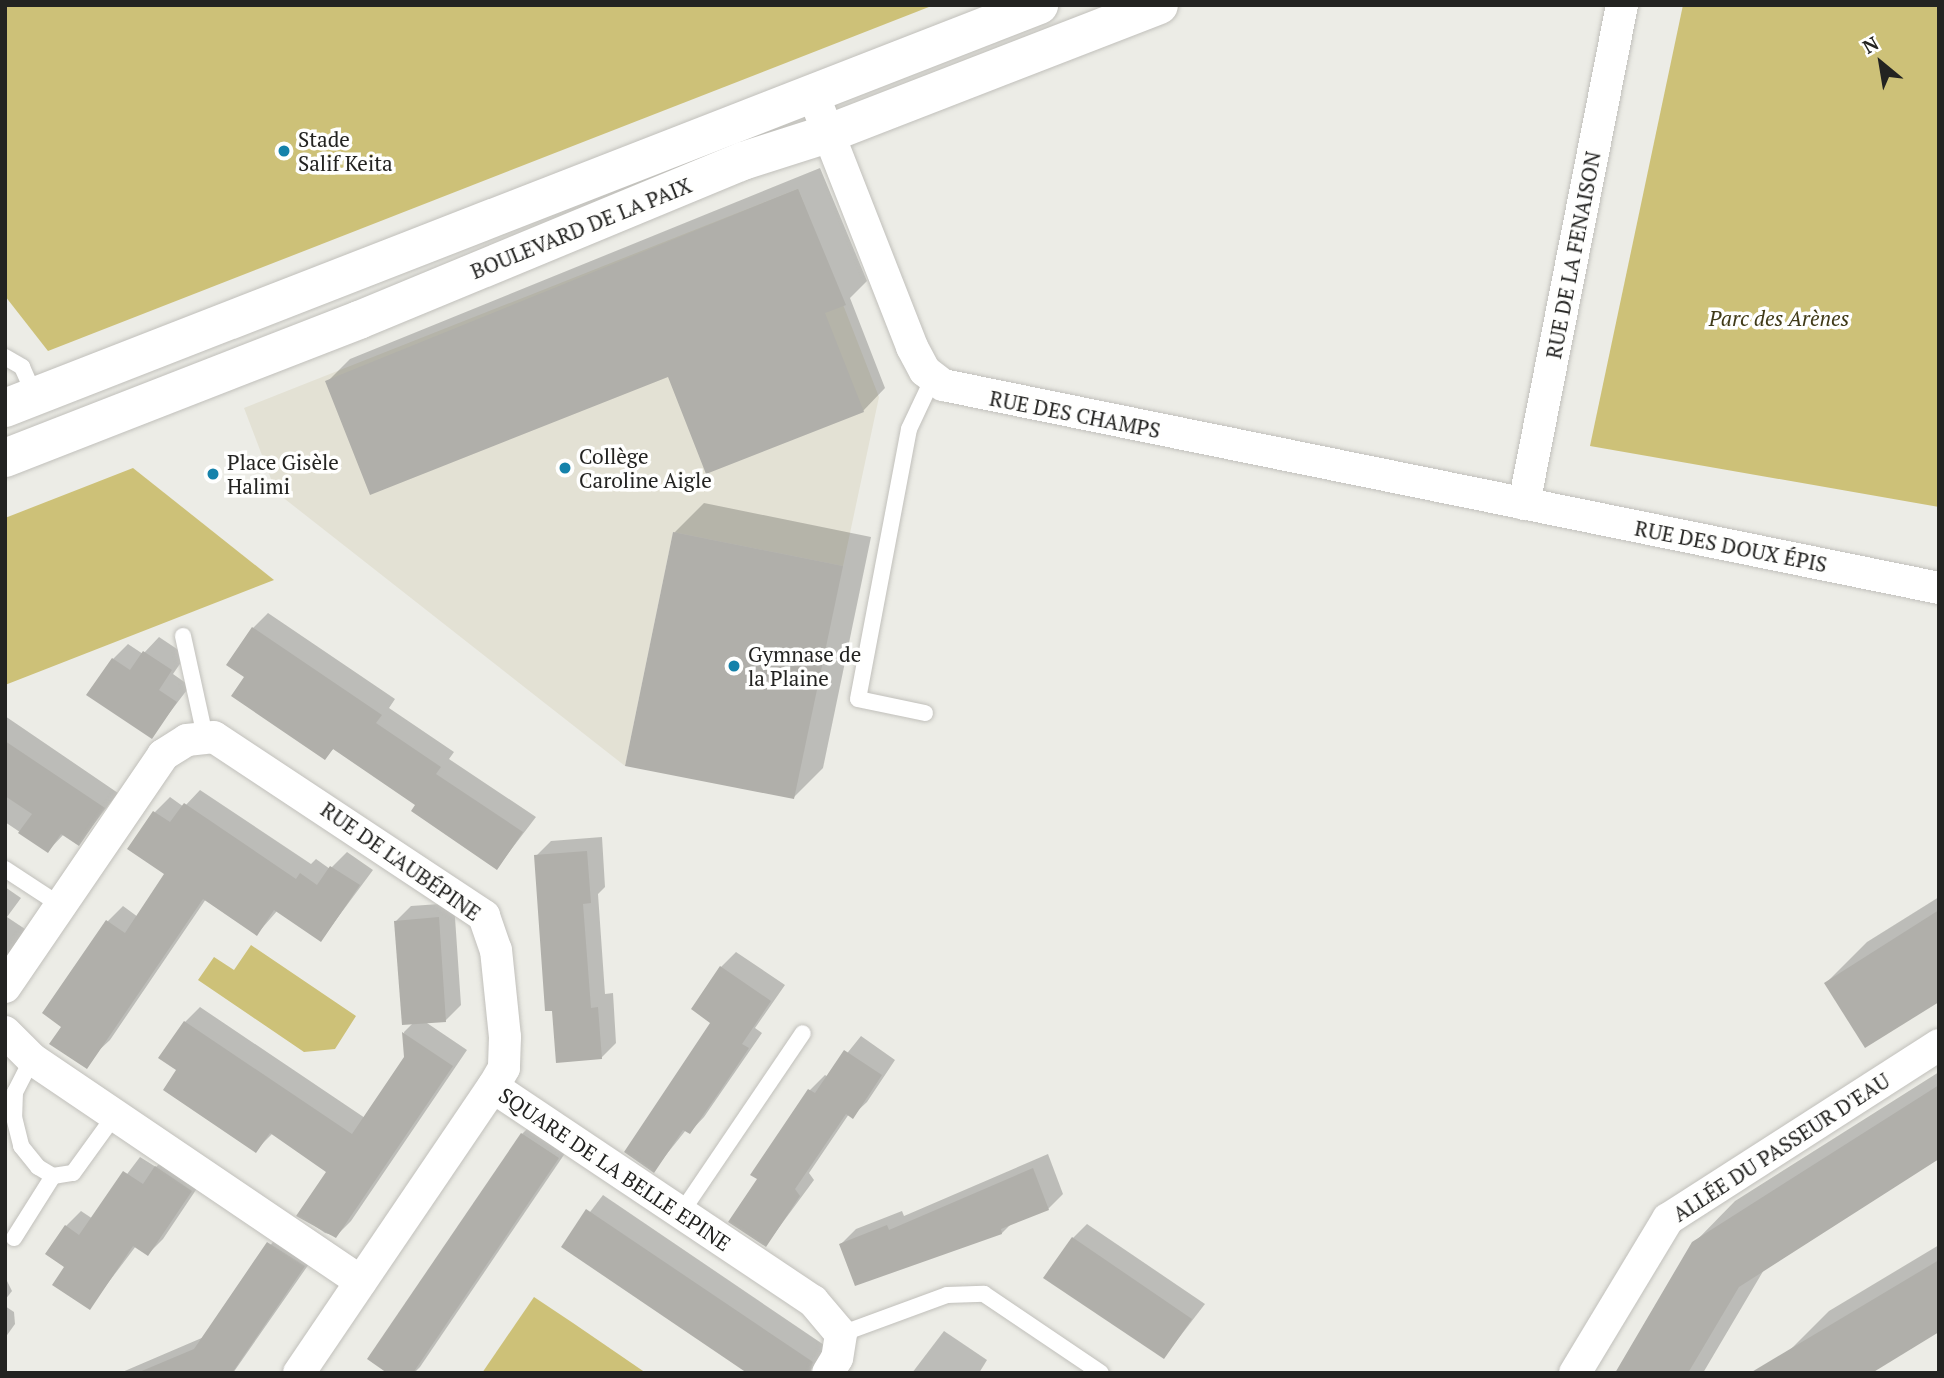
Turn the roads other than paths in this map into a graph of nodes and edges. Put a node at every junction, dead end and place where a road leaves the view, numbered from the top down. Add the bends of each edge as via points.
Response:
1 (1039, 5) edge
2 (1159, 5) edge
3 (1622, 5) edge
4 (813, 94) junction
5 (827, 134) junction
6 (5, 357) edge
7 (933, 378) junction
8 (20, 402) edge
9 (5, 458) edge
10 (1524, 504) junction
11 (1939, 588) edge
12 (183, 636) dead end
13 (925, 713) dead end
14 (205, 736) junction
15 (5, 869) edge
16 (60, 905) junction
17 (5, 986) edge
18 (5, 1032) edge
19 (803, 1033) dead end
20 (1939, 1045) edge
21 (32, 1059) junction
22 (493, 1087) junction
23 (115, 1115) junction
24 (53, 1176) junction
25 (681, 1213) junction
26 (15, 1238) dead end
27 (361, 1282) junction
28 (841, 1334) junction
29 (299, 1373) edge
30 (828, 1373) edge
31 (1101, 1373) edge
32 (1575, 1373) edge

1 - 4 main road, BOULEVARD DE LA PAIX
2 - 5 main road, BOULEVARD DE LA PAIX
3 - 10 street, RUE DE LA FENAISON
4 - 5 street
4 - 8 main road, BOULEVARD DE LA PAIX
5 - 7 street via 912,348
5 - 9 main road, BOULEVARD DE LA PAIX via 743,161 359,320
6 - 8 lane via 22,366
7 - 10 street, RUE DES CHAMPS via 968,393
7 - 13 lane via 909,429 858,699
10 - 11 street, RUE DES DOUX ÉPIS
12 - 14 lane
14 - 16 street via 187,740 163,755
14 - 22 street, RUE DE L'AUBÉPINE via 222,739 484,916 496,950 505,1037 504,1068
15 - 16 lane
16 - 17 street
18 - 21 street
19 - 25 lane
20 - 32 street, ALLÉE DU PASSEUR D'EAU via 1668,1219
21 - 23 street
21 - 24 lane via 15,1092 16,1127 26,1154
22 - 25 street, SQUARE DE LA BELLE EPINE
22 - 27 street, SQUARE DE LA BELLE EPINE
23 - 24 lane via 77,1170
23 - 27 street
24 - 26 lane
25 - 28 street, SQUARE DE LA BELLE EPINE via 813,1301
27 - 29 street, SQUARE DE LA BELLE EPINE
28 - 30 street via 837,1358
28 - 31 lane via 947,1295 984,1294

